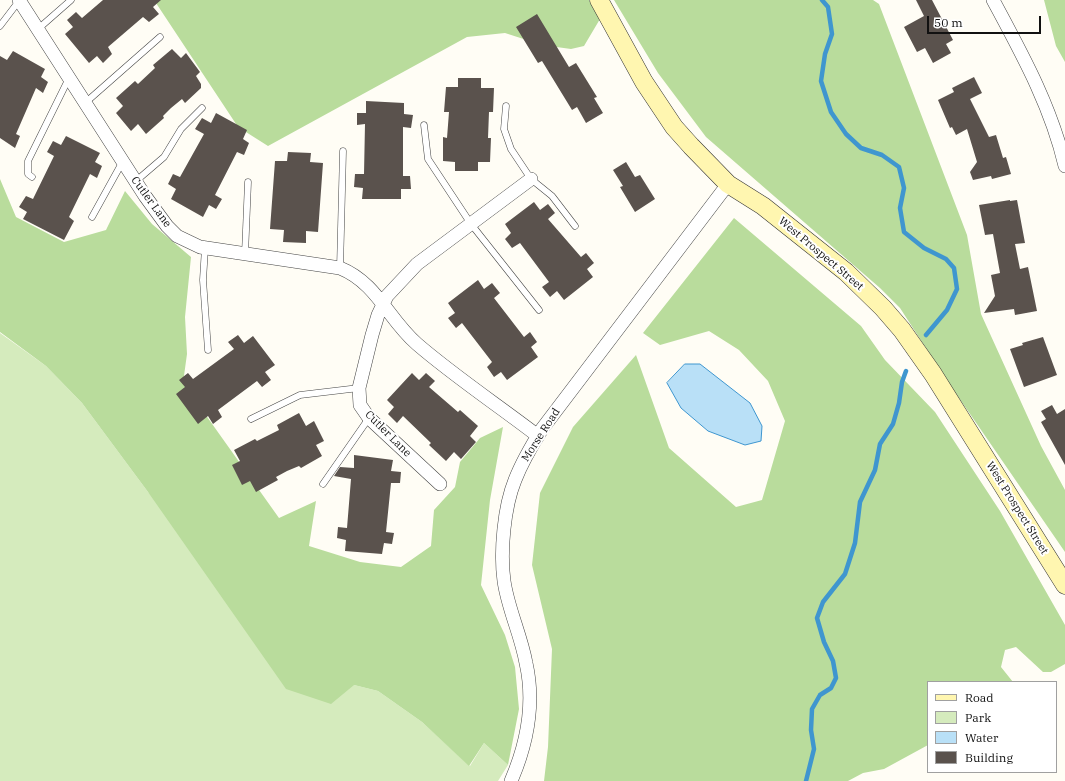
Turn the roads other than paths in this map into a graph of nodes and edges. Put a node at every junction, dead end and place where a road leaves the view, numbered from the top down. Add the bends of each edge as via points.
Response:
1 (19, 0) edge
2 (72, 0) edge
3 (599, 0) edge
4 (993, 0) edge
5 (0, 26) edge
6 (38, 29) junction
7 (160, 37) dead end
8 (69, 78) junction
9 (85, 103) junction
10 (506, 106) dead end
11 (202, 108) dead end
12 (424, 126) dead end
13 (343, 151) dead end
14 (122, 161) junction
15 (1065, 166) edge
16 (32, 177) dead end
17 (531, 179) junction
18 (136, 181) junction
19 (248, 182) dead end
20 (728, 184) junction
21 (92, 217) dead end
22 (471, 224) junction
23 (575, 226) dead end
24 (205, 248) junction
25 (246, 254) junction
26 (340, 268) junction
27 (382, 304) junction
28 (539, 310) dead end
29 (208, 350) dead end
30 (359, 388) junction
31 (369, 418) junction
32 (251, 419) dead end
33 (538, 436) junction
34 (323, 484) dead end
35 (440, 484) dead end
36 (1065, 586) edge
37 (511, 781) edge

1 - 5 lane
1 - 6 street, Cutler Lane
2 - 6 lane
3 - 20 street, West Prospect Street via 644,82 674,126
4 - 15 street via 1036,81 1058,137
6 - 8 street, Cutler Lane
7 - 9 lane
8 - 9 street, Cutler Lane
8 - 16 lane via 28,161 28,174
9 - 14 street, Cutler Lane
10 - 17 lane via 504,129 511,148
11 - 18 lane via 180,129 164,157
12 - 22 lane via 428,159
13 - 26 lane
14 - 18 street, Cutler Lane
14 - 21 lane
17 - 22 street, Cutler Lane
17 - 23 lane via 552,196
18 - 24 street, Cutler Lane via 167,226 177,236
19 - 25 lane
20 - 33 street, Morse Road
20 - 36 street, West Prospect Street via 763,206 846,272 884,308 933,374
22 - 27 street, Cutler Lane via 417,264 393,287
22 - 28 lane
24 - 25 street, Cutler Lane
24 - 29 lane via 203,280
25 - 26 street, Cutler Lane
26 - 27 street, Cutler Lane via 360,278
27 - 30 street, Cutler Lane
27 - 33 street, Cutler Lane via 418,345
30 - 31 street, Cutler Lane via 360,405
30 - 32 lane via 300,395
31 - 34 lane
31 - 35 street, Cutler Lane
33 - 37 street, Morse Road via 514,481 505,521 502,553 504,581 526,663 530,699 528,725 520,761

